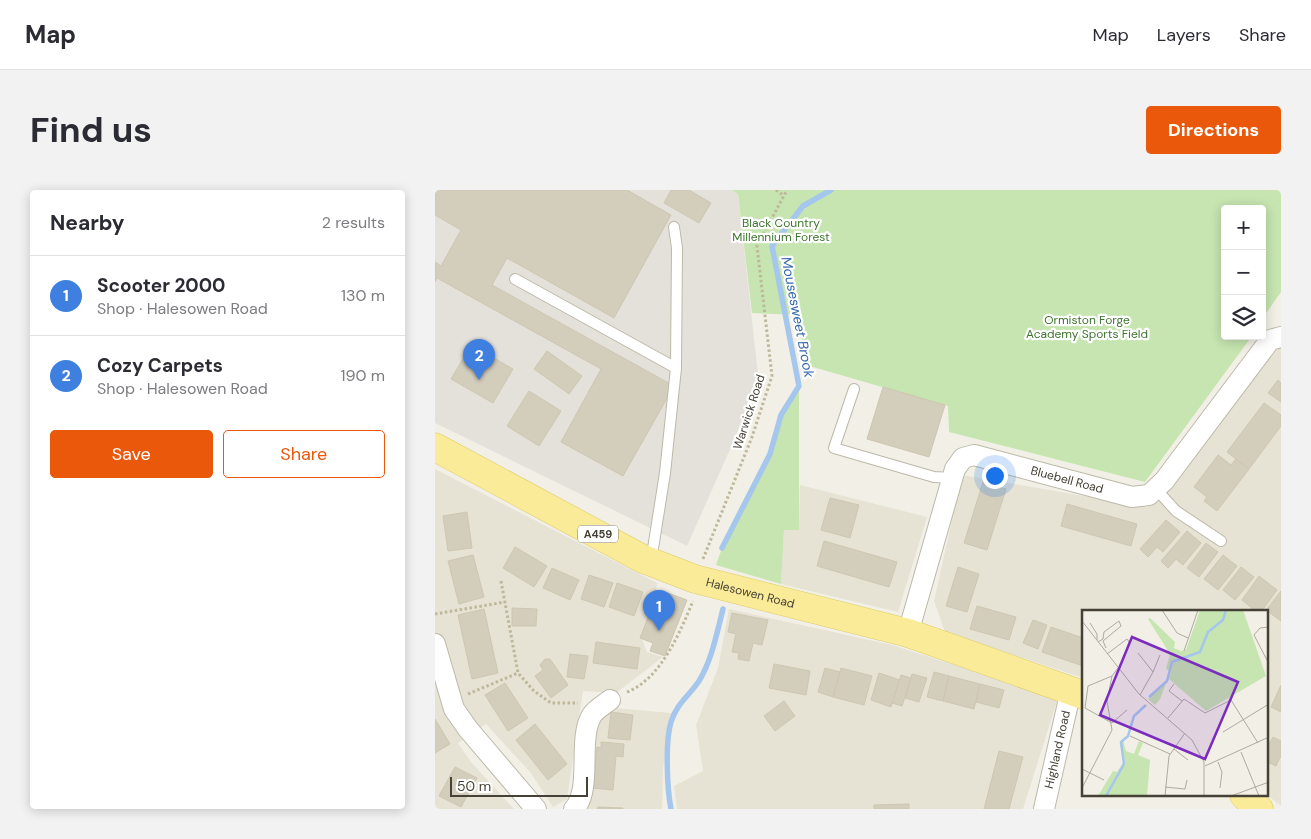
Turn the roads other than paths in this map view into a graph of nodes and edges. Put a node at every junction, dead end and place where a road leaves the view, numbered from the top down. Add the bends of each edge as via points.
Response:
1 (674, 227) dead end
2 (515, 279) dead end
3 (1281, 337) edge
4 (676, 368) junction
5 (854, 389) dead end
6 (435, 447) edge
7 (952, 478) junction
8 (1156, 489) junction
9 (1221, 541) dead end
10 (651, 562) junction
11 (909, 633) junction
12 (435, 644) edge
13 (1077, 692) edge
14 (610, 700) road end
15 (1245, 796) edge
16 (536, 809) edge
17 (574, 809) edge
18 (1044, 809) edge
19 (1259, 809) edge

1 - 4 lane via 677,248
2 - 4 lane
3 - 8 street via 1270,340
4 - 10 lane via 665,473
5 - 7 lane via 834,448 934,477
6 - 10 main road, Halesowen Road / A459
7 - 8 street, Bluebell Road via 963,458 975,455 1132,497 1149,495
7 - 11 street, Bluebell Road
8 - 9 lane via 1177,511
10 - 11 main road, Halesowen Road / A459 via 695,579
11 - 13 main road, Halesowen Road / A459
12 - 16 street via 451,701 468,729
13 - 18 street, Highland Road
14 - 17 street via 592,714 587,728 581,796
15 - 19 main road

